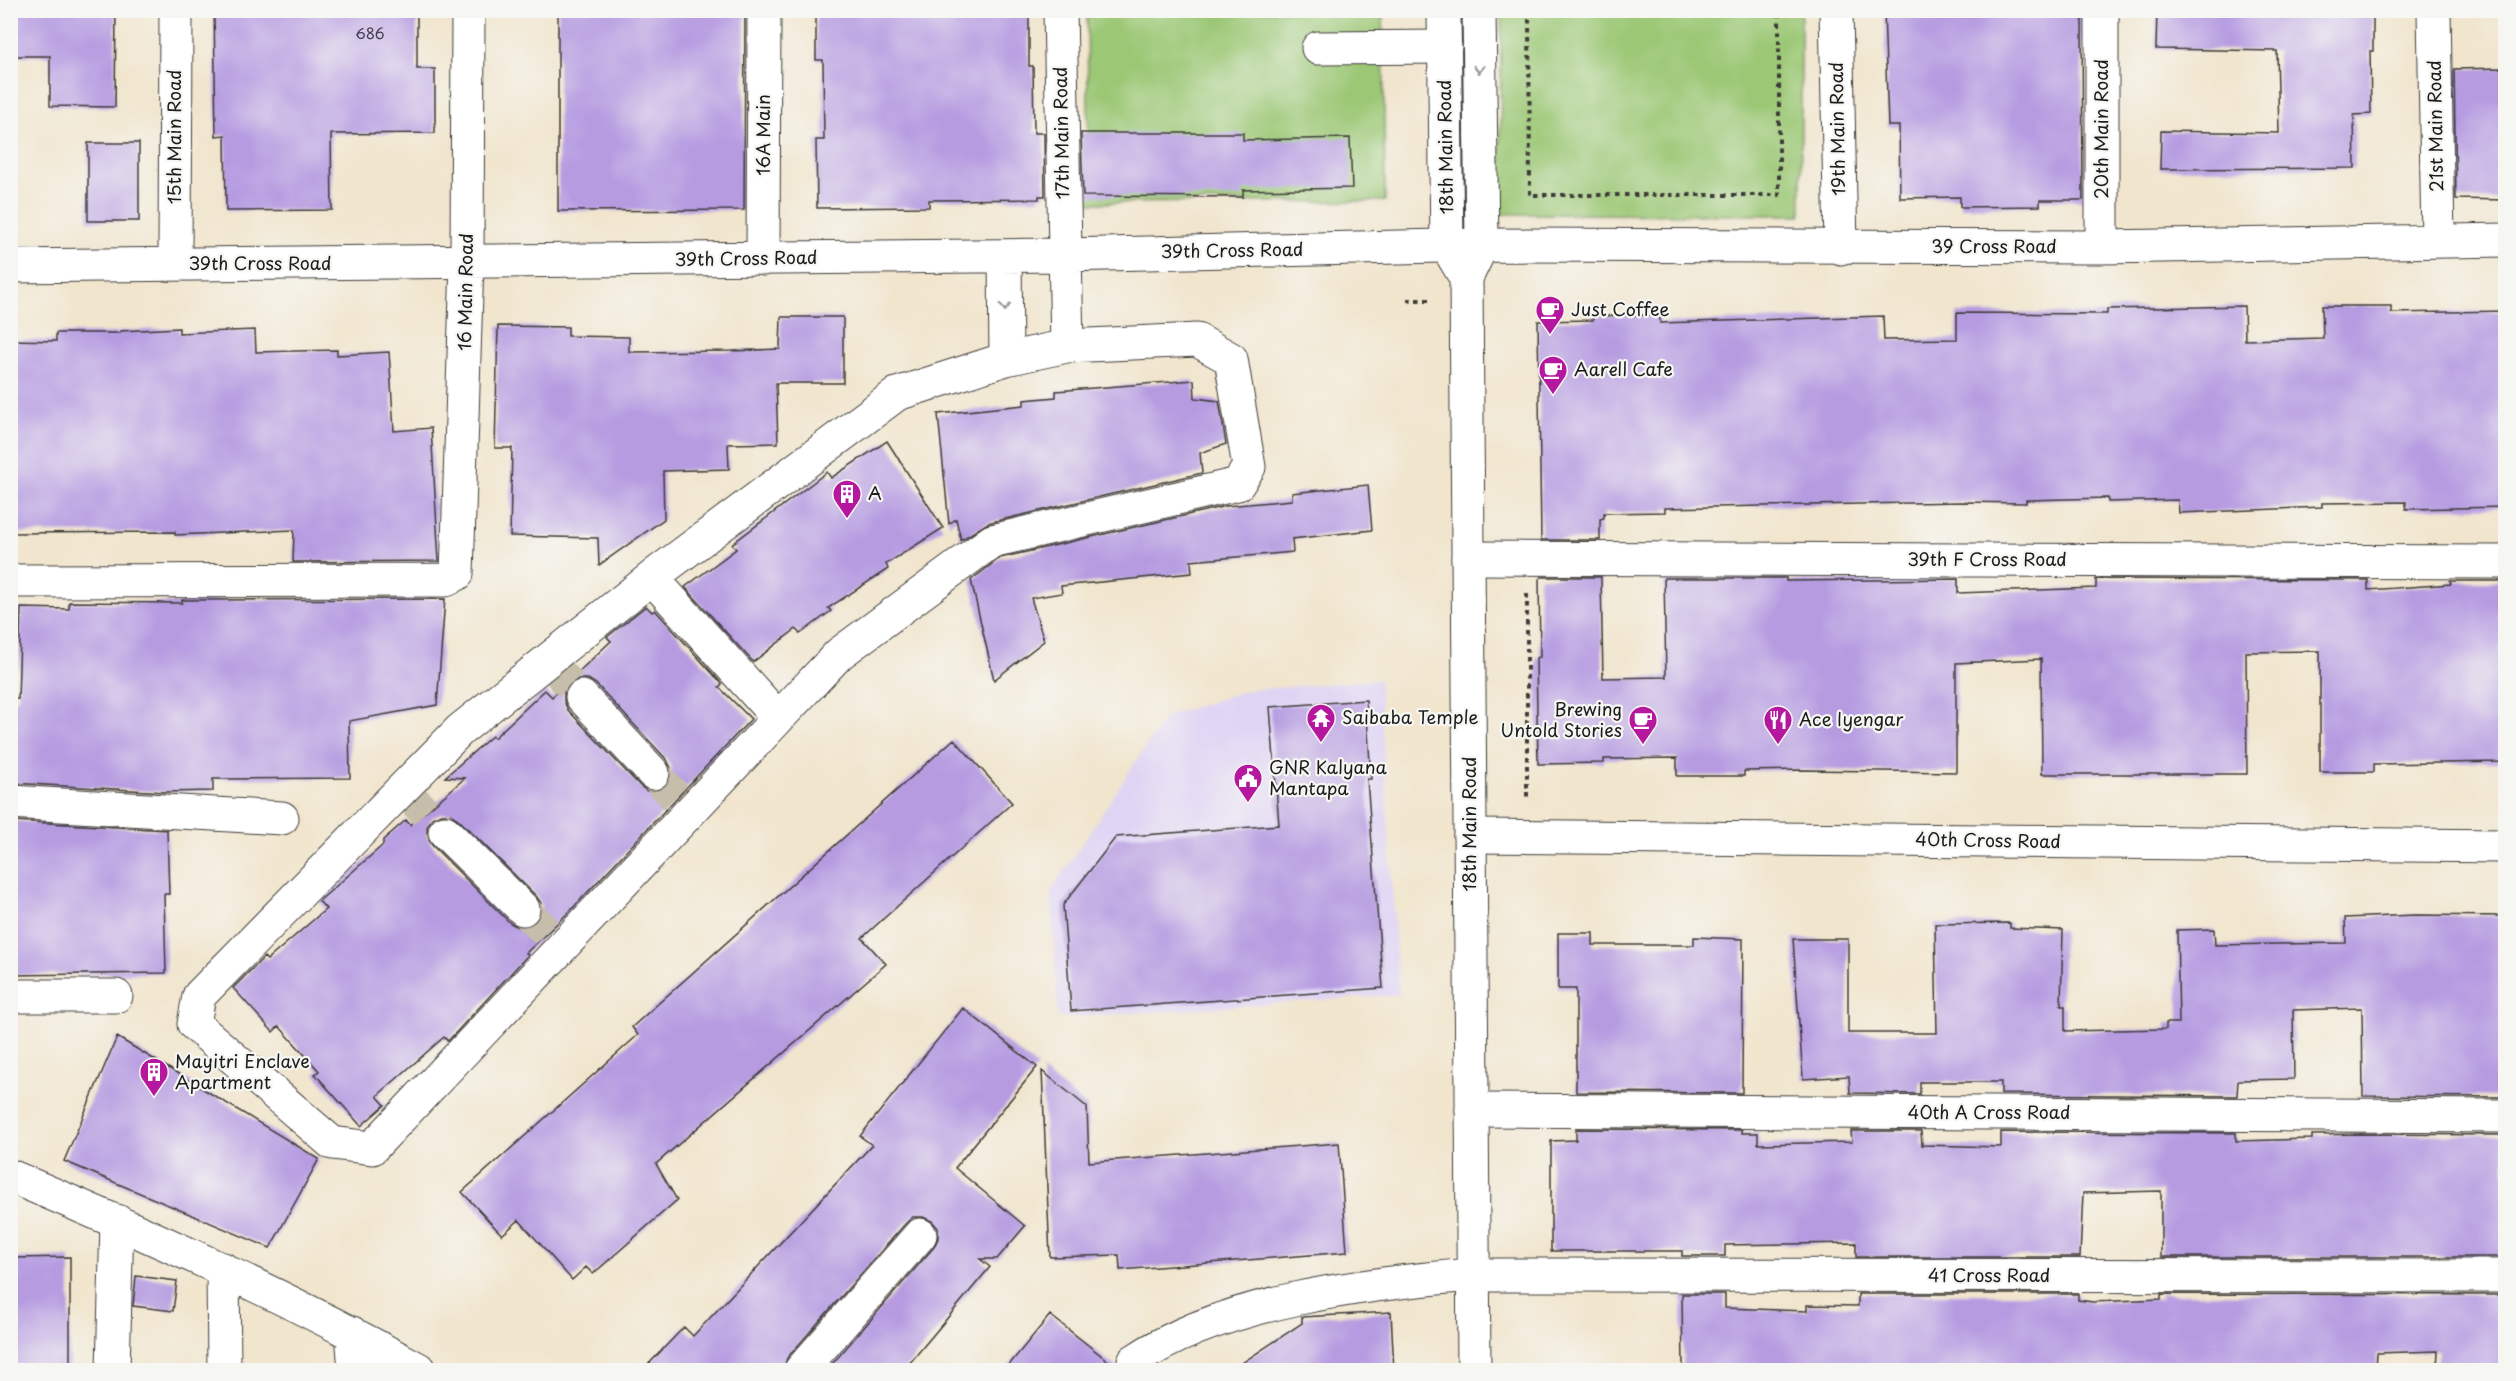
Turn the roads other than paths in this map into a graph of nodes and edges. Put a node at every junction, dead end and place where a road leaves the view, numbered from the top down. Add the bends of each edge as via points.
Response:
1 (176, 10) edge
2 (468, 10) edge
3 (764, 10) edge
4 (1060, 10) edge
5 (1444, 10) edge
6 (1479, 10) edge
7 (1836, 10) edge
8 (2102, 10) edge
9 (2434, 10) edge
10 (1444, 47) junction
11 (1318, 48) dead end
12 (2505, 240) edge
13 (2438, 241) junction
14 (1482, 245) junction
15 (1447, 246) junction
16 (2102, 247) junction
17 (1841, 248) junction
18 (1065, 255) junction
19 (1005, 256) junction
20 (763, 259) junction
21 (467, 262) junction
22 (175, 264) junction
23 (10, 266) edge
24 (1466, 278) junction
25 (1067, 346) junction
26 (1006, 359) junction
27 (1468, 558) junction
28 (2505, 562) edge
29 (652, 578) junction
30 (10, 581) edge
31 (582, 697) tunnel mouth
32 (778, 718) junction
33 (653, 773) tunnel mouth
34 (10, 802) edge
35 (282, 818) dead end
36 (445, 832) tunnel mouth
37 (1470, 836) junction
38 (2505, 846) edge
39 (523, 909) tunnel mouth
40 (10, 996) edge
41 (116, 996) dead end
42 (1472, 1110) junction
43 (2505, 1116) edge
44 (10, 1176) edge
45 (117, 1221) junction
46 (920, 1235) dead end
47 (223, 1269) junction
48 (1473, 1275) junction
49 (2505, 1276) edge
50 (352, 1333) junction
51 (1134, 1361) dead end
52 (113, 1371) edge
53 (224, 1371) edge
54 (355, 1371) edge
55 (420, 1371) edge
56 (801, 1371) edge
57 (1474, 1371) edge

1 - 22 street, 15th Main Road
2 - 21 street, 16 Main Road
3 - 20 street, 16A Main
4 - 18 street, 17th Main Road
5 - 10 street, 18th Main Road
6 -> 14 street, 18th Main Road
7 - 17 street, 19th Main Road
8 - 16 street, 20th Main Road
9 - 13 street, 21st Main Road
10 - 11 street
10 - 15 street, 18th Main Road
12 - 13 street, 39 Cross Road
13 - 16 street, 39 Cross Road
14 - 15 street, 39th Cross Road
14 - 17 street, 39 Cross Road
14 - 24 street, 18th Main Road
15 - 18 street, 39th Cross Road
15 - 24 street, 18th Main Road
16 - 17 street, 39 Cross Road
18 - 19 street, 39th Cross Road
18 - 25 street, 17th Main Road
19 - 20 street, 39th Cross Road
19 -> 26 street
20 - 21 street, 39th Cross Road
21 - 22 street, 39th Cross Road
21 - 30 street, 16 Main Road via 457,574 446,580
22 - 23 street, 39th Cross Road
24 - 27 street, 18th Main Road
25 - 26 street
25 - 32 street via 1197,340 1231,359 1249,467 1238,484 992,541 839,654
26 - 29 street via 897,394
27 - 28 street, 39th F Cross Road
27 - 37 street, 18th Main Road
29 - 32 street
29 - 32 street via 460,730 199,996 194,1024 332,1143 372,1148
31 - 33 street
34 - 35 street
36 - 39 street
37 - 38 street, 40th Cross Road
37 - 42 street, 18th Main Road
40 - 41 street
42 - 43 street, 40th A Cross Road
42 - 48 street, 18th Main Road
44 - 45 street
45 - 47 street
45 - 52 street
46 - 56 street
47 - 50 street
47 - 53 street
48 - 49 street, 41 Cross Road
48 - 51 street, 41 Cross Road via 1416,1279 1267,1304 1159,1344
48 - 57 street, 18th Main Road
50 - 54 street
50 - 55 street

